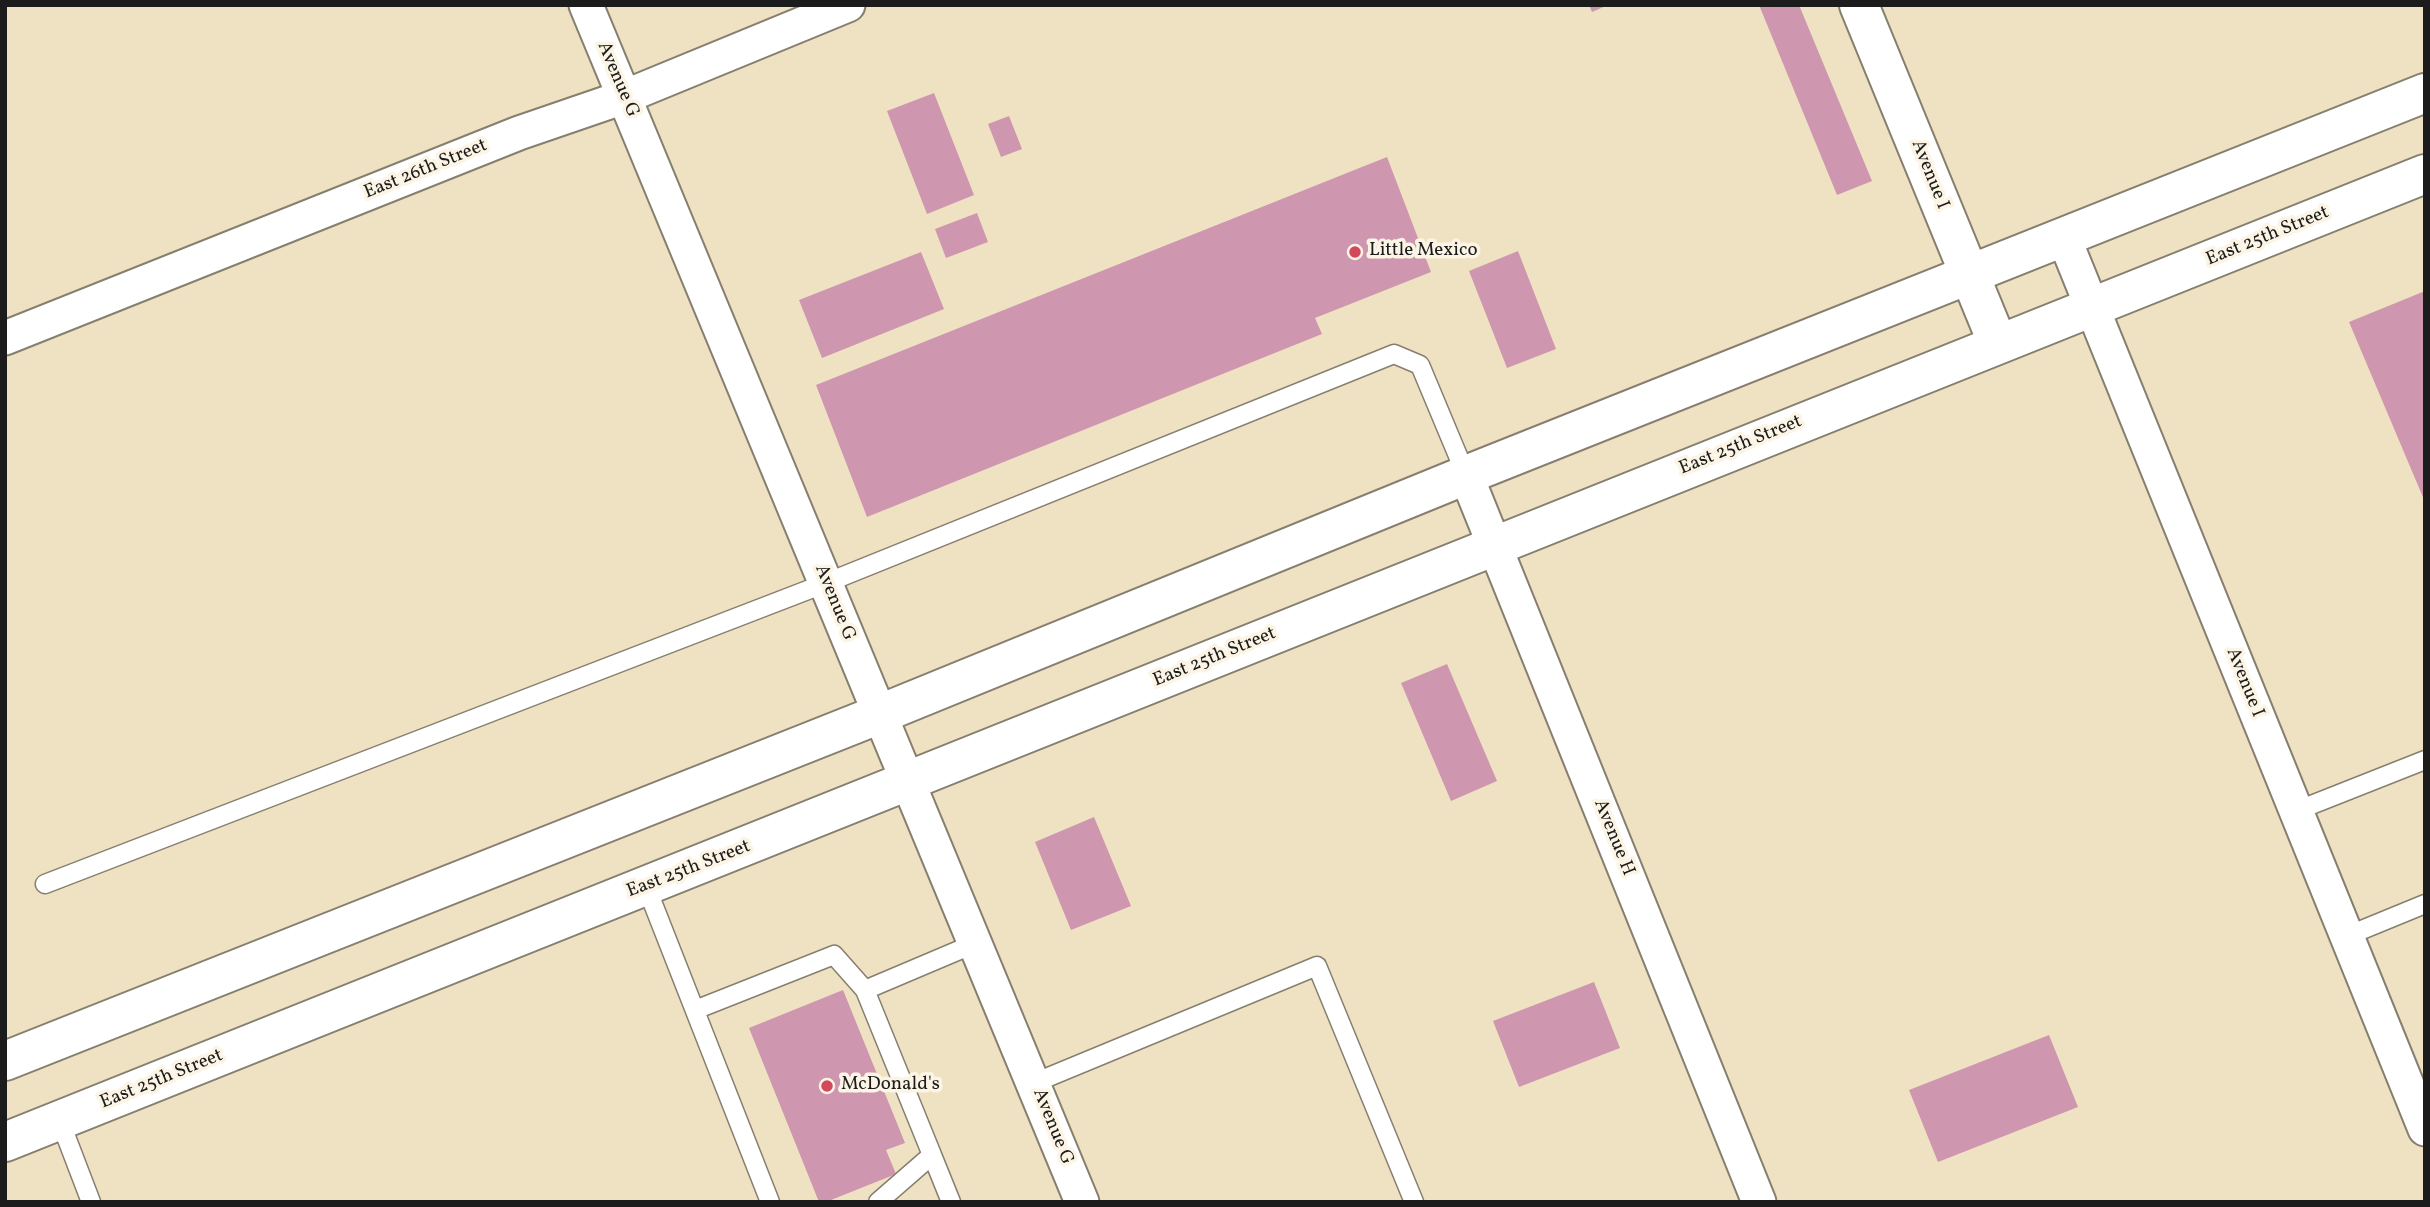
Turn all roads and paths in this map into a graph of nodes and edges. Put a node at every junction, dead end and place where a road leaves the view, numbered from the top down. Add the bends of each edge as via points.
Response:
1 (586, 5) edge
2 (848, 5) edge
3 (1859, 5) edge
4 (2425, 93) edge
5 (624, 97) junction
6 (2425, 174) edge
7 (2064, 237) junction
8 (1970, 275) junction
9 (2092, 307) junction
10 (5, 338) edge
11 (1998, 344) junction
12 (1466, 475) junction
13 (1495, 543) junction
14 (826, 583) junction
15 (880, 714) junction
16 (2425, 760) edge
17 (909, 783) junction
18 (2296, 811) junction
19 (45, 884) dead end
20 (646, 886) junction
21 (2425, 904) edge
22 (2347, 936) junction
23 (976, 943) junction
24 (865, 990) junction
25 (695, 1010) junction
26 (5, 1061) edge
27 (1034, 1083) junction
28 (60, 1121) junction
29 (2425, 1129) edge
30 (5, 1142) edge
31 (932, 1155) junction
32 (91, 1202) edge
33 (770, 1202) edge
34 (877, 1202) edge
35 (951, 1202) edge
36 (1082, 1202) edge
37 (1414, 1202) edge
38 (1759, 1202) edge

1 - 5 street, Avenue G
2 - 5 street, East 26th Street
3 - 8 main road, Avenue I
4 - 7 main road
5 - 10 street, East 26th Street via 519,133
5 - 14 street, Avenue G
6 - 9 main road, East 25th Street
7 - 8 main road
7 - 9 street, Avenue I
8 - 11 main road, Avenue I
8 - 12 main road
9 - 11 main road, East 25th Street
9 - 18 street, Avenue I
11 - 13 main road, East 25th Street
12 - 13 street, Avenue H
12 - 14 lane via 1420,365 1394,354
12 - 15 main road
13 - 17 main road, East 25th Street
13 - 38 street, Avenue H
14 - 15 street, Avenue G
14 - 19 lane
15 - 17 street, Avenue G
15 - 26 main road
16 - 18 lane
17 - 20 main road, East 25th Street
17 - 23 street, Avenue G
18 - 22 street, Avenue I
20 - 25 lane
20 - 28 main road, East 25th Street
21 - 22 lane
22 - 29 street, Avenue I
23 - 24 lane
23 - 27 street, Avenue G
24 - 25 lane via 834,955
24 - 31 lane
25 - 33 lane
27 - 36 street, Avenue G
27 - 37 lane via 1317,966
28 - 30 main road, East 25th Street
28 - 32 lane
31 - 34 lane
31 - 35 lane

